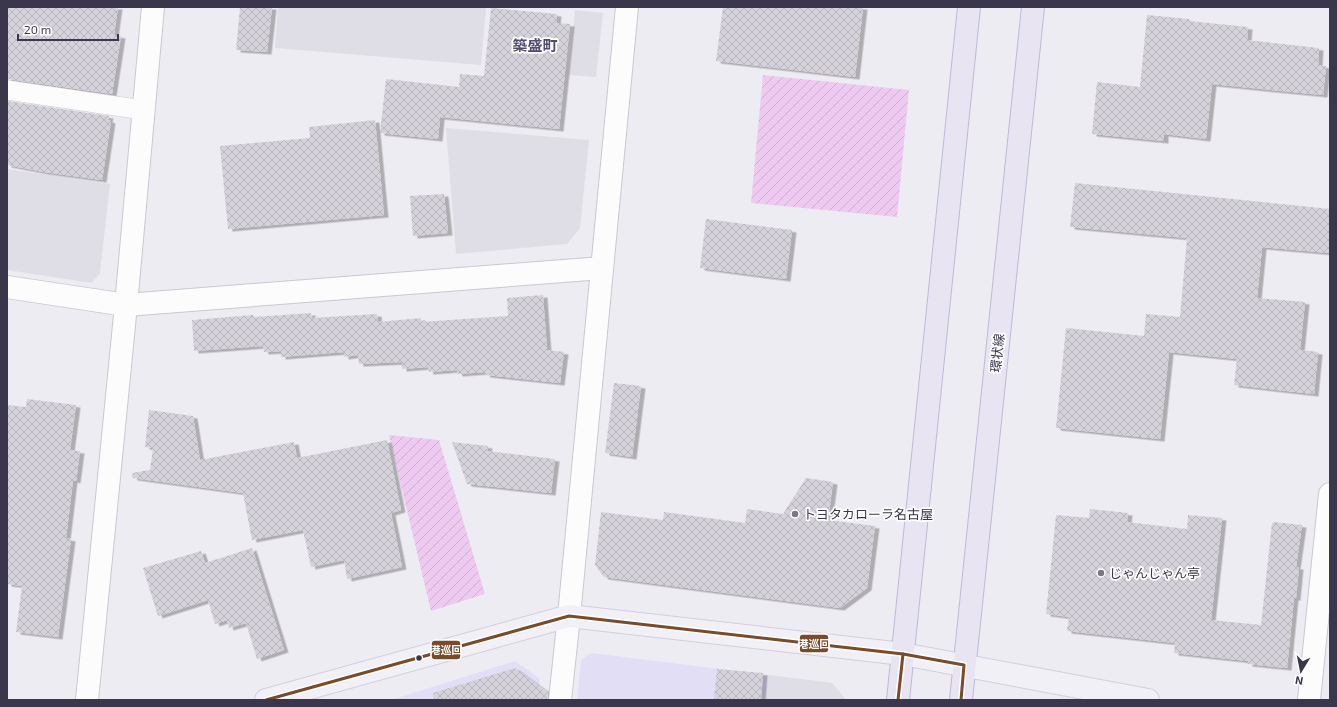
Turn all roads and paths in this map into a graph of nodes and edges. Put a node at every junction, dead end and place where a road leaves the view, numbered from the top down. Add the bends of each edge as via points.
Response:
1 (153, 7) edge
2 (627, 7) edge
3 (969, 7) edge
4 (1033, 7) edge
5 (7, 90) edge
6 (143, 110) junction
7 (602, 268) junction
8 (7, 287) edge
9 (126, 305) junction
10 (1330, 494) edge
11 (570, 616) junction
12 (903, 654) junction
13 (964, 665) junction
14 (87, 700) edge
15 (266, 700) edge
16 (560, 700) edge
17 (898, 700) edge
18 (960, 700) edge
19 (1148, 700) edge
20 (1309, 700) edge

1 - 6 street
2 - 7 street
3 - 12 main road
4 - 13 main road, 環状線
5 - 6 lane
6 - 9 street
7 - 9 street
7 - 11 street
8 - 9 street
9 - 14 street
10 - 20 street
11 - 12 street
11 - 15 street
11 - 16 street
12 - 13 street
12 - 17 main road
13 - 18 main road, 環状線
13 - 19 street

